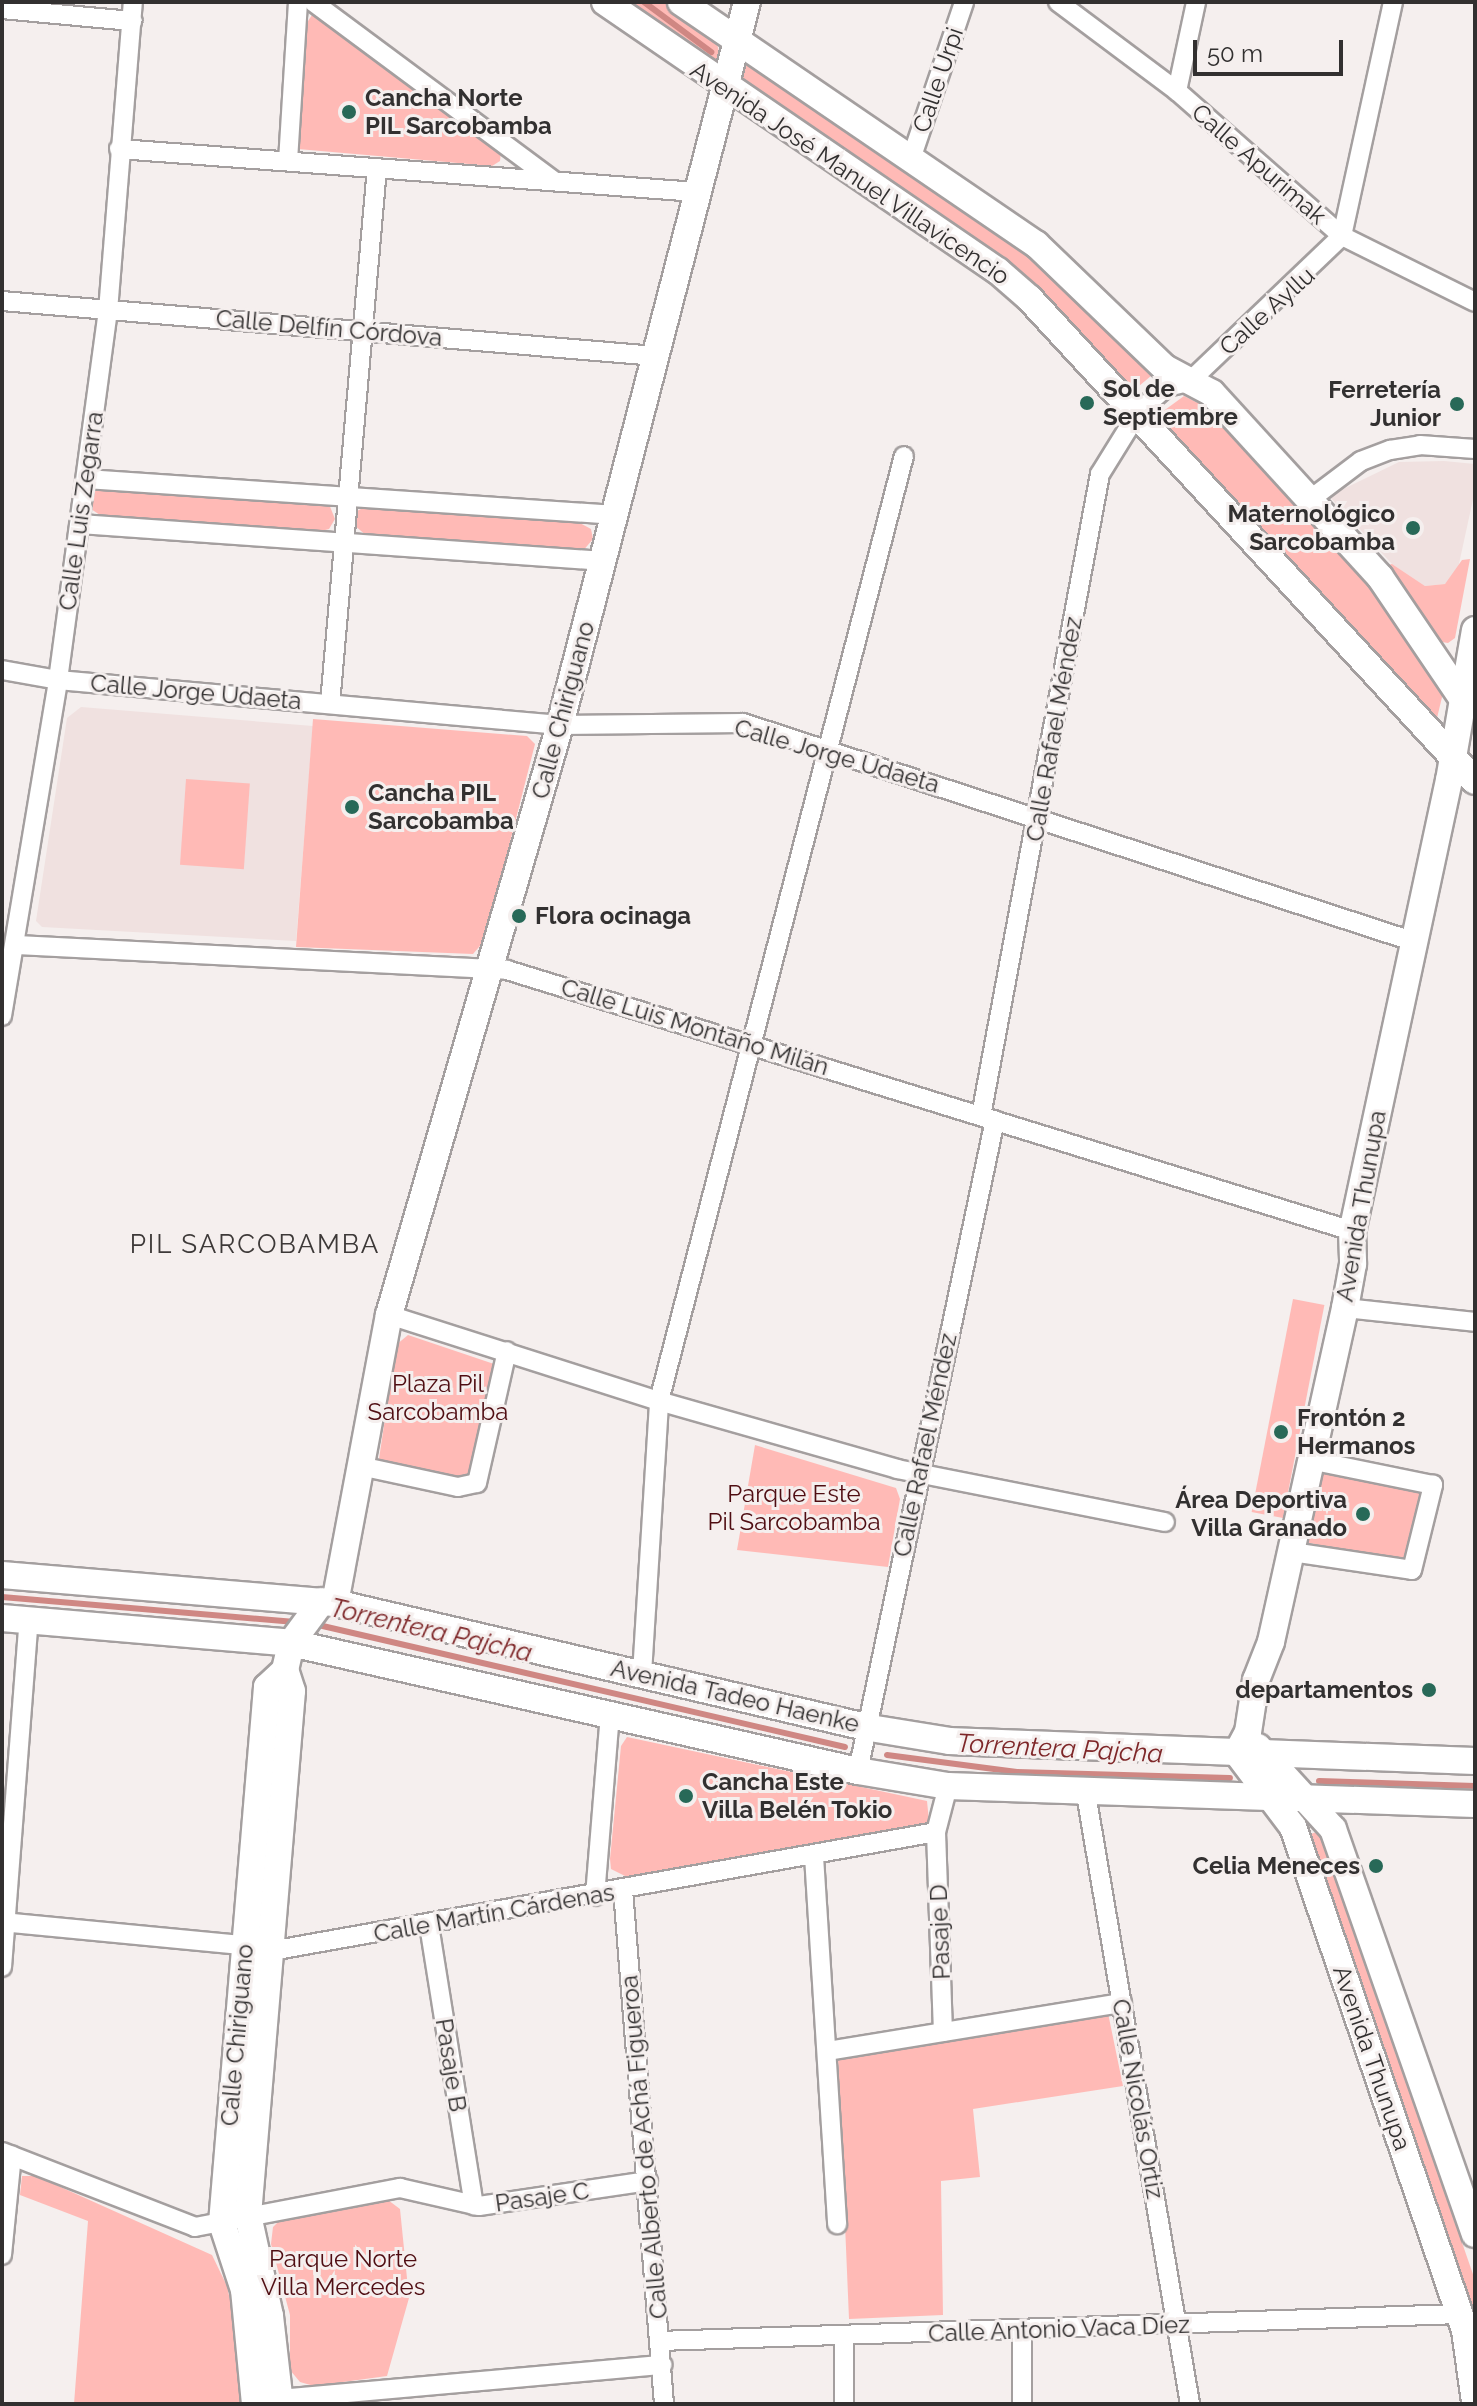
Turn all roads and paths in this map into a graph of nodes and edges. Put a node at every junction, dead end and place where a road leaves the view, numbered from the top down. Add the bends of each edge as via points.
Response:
1 (298, 2) edge
2 (313, 2) edge
3 (605, 2) edge
4 (681, 2) edge
5 (747, 2) edge
6 (964, 2) edge
7 (1058, 2) edge
8 (1196, 2) edge
9 (1393, 2) edge
10 (2, 9) edge
11 (133, 11) edge
12 (736, 42) junction
13 (725, 88) junction
14 (1177, 91) junction
15 (119, 149) junction
16 (911, 159) junction
17 (288, 161) junction
18 (377, 168) junction
19 (554, 181) junction
20 (696, 192) junction
21 (1342, 236) junction
22 (2, 301) edge
23 (1475, 302) edge
24 (108, 311) junction
25 (362, 330) junction
26 (656, 356) junction
27 (1189, 382) junction
28 (1139, 411) junction
29 (1475, 449) edge
30 (904, 456) dead end
31 (86, 479) junction
32 (348, 496) junction
33 (1312, 498) junction
34 (616, 515) junction
35 (80, 524) junction
36 (344, 543) junction
37 (604, 561) junction
38 (1475, 630) edge
39 (2, 670) edge
40 (58, 680) junction
41 (330, 704) junction
42 (1468, 706) edge
43 (560, 725) junction
44 (831, 751) junction
45 (1452, 757) junction
46 (1475, 781) edge
47 (1039, 817) junction
48 (1412, 941) junction
49 (16, 945) junction
50 (490, 966) junction
51 (2, 1016) edge
52 (755, 1046) junction
53 (988, 1118) junction
54 (1352, 1231) junction
55 (1345, 1308) junction
56 (389, 1315) junction
57 (1475, 1322) edge
58 (507, 1351) junction
59 (659, 1401) junction
60 (1310, 1460) junction
61 (360, 1466) junction
62 (918, 1473) junction
63 (1165, 1522) dead end
64 (1292, 1552) junction
65 (2, 1575) edge
66 (2, 1618) edge
67 (312, 1619) junction
68 (29, 1620) junction
69 (642, 1674) junction
70 (610, 1714) junction
71 (868, 1733) junction
72 (1249, 1746) junction
73 (1475, 1761) edge
74 (860, 1766) junction
75 (948, 1786) junction
76 (1086, 1794) junction
77 (1300, 1798) junction
78 (1270, 1799) junction
79 (1475, 1804) edge
80 (936, 1832) junction
81 (814, 1856) junction
82 (623, 1890) junction
83 (595, 1896) junction
84 (4, 1922) edge
85 (429, 1925) junction
86 (256, 1945) junction
87 (2, 1967) edge
88 (1122, 2003) junction
89 (943, 2032) junction
90 (828, 2051) junction
91 (7, 2154) edge
92 (648, 2181) junction
93 (1466, 2184) edge
94 (474, 2205) junction
95 (248, 2215) junction
96 (222, 2223) junction
97 (837, 2224) dead end
98 (1475, 2234) edge
99 (2, 2255) edge
100 (1459, 2314) junction
101 (1177, 2325) junction
102 (1022, 2330) junction
103 (844, 2337) junction
104 (659, 2341) junction
105 (662, 2365) junction
106 (272, 2402) edge
107 (1475, 2402) edge
108 (664, 2404) edge
109 (844, 2404) edge
110 (1022, 2404) edge
111 (1190, 2404) edge

1 - 17 street
2 - 19 street
3 - 13 main road, Avenida José Manuel Villavicencio
4 - 12 main road, Avenida José Manuel Villavicencio
5 - 12 main road, Calle Chiriguano
6 - 16 street, Calle Urpi
7 - 14 street, Calle Apurimak
8 - 14 street
9 - 21 street
10 - 11 street
11 - 15 street, Calle Luis Zegarra
12 - 13 main road, Calle Chiriguano
12 - 16 main road, Avenida José Manuel Villavicencio
13 - 20 main road, Calle Chiriguano
13 - 28 main road, Avenida José Manuel Villavicencio via 998,271
14 - 21 street, Calle Apurimak
15 - 17 street
15 - 24 street, Calle Luis Zegarra
16 - 27 main road, Avenida José Manuel Villavicencio via 1036,244 1165,368
17 - 18 street
18 - 19 street
18 - 25 street
19 - 20 street
20 - 26 main road, Calle Chiriguano
21 - 23 street, Calle Apurimak
21 - 27 street, Calle Ayllu
22 - 24 street, Calle Delfín Córdova
24 - 25 street, Calle Delfín Córdova
24 - 31 street, Calle Luis Zegarra
25 - 26 street, Calle Delfín Córdova
25 - 32 street
26 - 34 main road, Calle Chiriguano
27 - 28 street, Calle Rafael Méndez via 1167,387
27 - 33 main road, Avenida José Manuel Villavicencio via 1223,404
28 - 45 main road, Avenida José Manuel Villavicencio
28 - 47 street, Calle Rafael Méndez via 1100,474
29 - 33 street via 1420,445 1390,450 1348,469
30 - 44 street
31 - 32 street
31 - 35 street, Calle Luis Zegarra
32 - 34 street
32 - 36 street
33 - 42 main road, Avenida José Manuel Villavicencio via 1380,577
34 - 37 main road, Calle Chiriguano
35 - 36 street
35 - 40 street, Calle Luis Zegarra
36 - 37 street
36 - 41 street
37 - 43 main road, Calle Chiriguano
38 - 42 main road, Avenida Thunupa
39 - 40 street, Calle Jorge Udaeta
40 - 41 street, Calle Jorge Udaeta
40 - 49 street, Calle Luis Zegarra
41 - 43 street, Calle Jorge Udaeta
42 - 45 main road, Avenida Thunupa
43 - 44 street, Calle Jorge Udaeta via 743,723
43 - 50 main road, Calle Chiriguano
44 - 47 street, Calle Jorge Udaeta
44 - 52 street
45 - 46 main road, Avenida José Manuel Villavicencio
45 - 48 main road, Avenida Thunupa
47 - 48 street, Calle Jorge Udaeta
47 - 53 street, Calle Rafael Méndez
48 - 54 main road, Avenida Thunupa
49 - 50 street, Calle Luis Montaño Milán
49 - 51 street, Calle Luis Zegarra
50 - 52 street, Calle Luis Montaño Milán
50 - 56 main road, Calle Chiriguano
52 - 53 street, Calle Luis Montaño Milán
52 - 59 street
53 - 54 street, Calle Luis Montaño Milán
53 - 62 street, Calle Rafael Méndez
54 - 55 main road, Avenida Thunupa
55 - 57 street
55 - 60 main road, Avenida Thunupa
56 - 58 street
56 - 61 main road, Calle Chiriguano
58 - 59 street
58 - 61 street via 477,1483 458,1487
59 - 62 street
59 - 69 street
60 - 64 main road, Avenida Thunupa
60 - 64 street via 1433,1485 1412,1570
61 - 67 main road, Calle Chiriguano
62 - 63 street
62 - 71 street, Calle Rafael Méndez
64 - 72 main road, Avenida Thunupa via 1271,1642 1256,1680
65 - 67 main road, Avenida Tadeo Haenke
66 - 68 main road, Avenida Tadeo Haenke
67 - 68 main road, Avenida Tadeo Haenke
67 - 69 main road, Avenida Tadeo Haenke
67 - 70 main road, Avenida Tadeo Haenke
67 - 86 main road, Calle Chiriguano via 285,1670 267,1687
68 - 84 street
69 - 71 main road, Avenida Tadeo Haenke
70 - 74 main road, Avenida Tadeo Haenke
70 - 83 street
71 - 72 main road, Avenida Tadeo Haenke via 1004,1746
71 - 74 street, Calle Rafael Méndez
72 - 73 main road, Avenida Tadeo Haenke
72 - 77 main road, Avenida Thunupa
72 - 78 main road, Avenida Thunupa
74 - 75 main road, Avenida Tadeo Haenke
75 - 76 main road, Avenida Tadeo Haenke
75 - 80 street
76 - 78 main road, Avenida Tadeo Haenke
76 - 88 street, Calle Nicolás Ortiz
77 - 78 main road, Avenida Tadeo Haenke
77 - 79 main road, Avenida Tadeo Haenke
77 - 93 main road, Avenida Thunupa via 1333,1829
78 - 100 main road, Avenida Thunupa via 1293,1827
80 - 81 street, Calle Martín Cárdenas
80 - 89 street, Pasaje D
81 - 82 street, Calle Martín Cárdenas
81 - 90 street
82 - 83 street, Calle Martín Cárdenas
82 - 92 street, Calle Alberto de Achá Figueroa
83 - 85 street, Calle Martín Cárdenas
84 - 86 street, Calle Martín Cárdenas
84 - 87 street
85 - 86 street, Calle Martín Cárdenas via 282,1949
85 - 94 street, Pasaje B
86 - 95 main road, Calle Chiriguano
86 - 96 main road, Calle Chiriguano
88 - 89 street
88 - 101 street, Calle Nicolás Ortiz
89 - 90 street
90 - 97 street
91 - 96 street, Pasaje C via 195,2227
91 - 99 street
92 - 94 street, Pasaje C
92 - 104 street, Calle Alberto de Achá Figueroa
93 - 98 main road, Avenida Thunupa
94 - 95 street, Pasaje C via 400,2188
95 - 96 street, Pasaje C
95 - 106 main road, Calle Chiriguano
96 - 106 main road, Calle Chiriguano
100 - 101 street, Calle Antonio Vaca Díez
100 - 107 main road, Avenida Thunupa
101 - 102 street, Calle Antonio Vaca Díez
101 - 111 street, Calle Nicolás Ortiz
102 - 103 street, Calle Antonio Vaca Díez
102 - 110 street
103 - 104 street, Calle Antonio Vaca Díez
103 - 109 street
104 - 105 street, Calle Alberto de Achá Figueroa
105 - 106 street
105 - 108 street, Calle Alberto de Achá Figueroa

